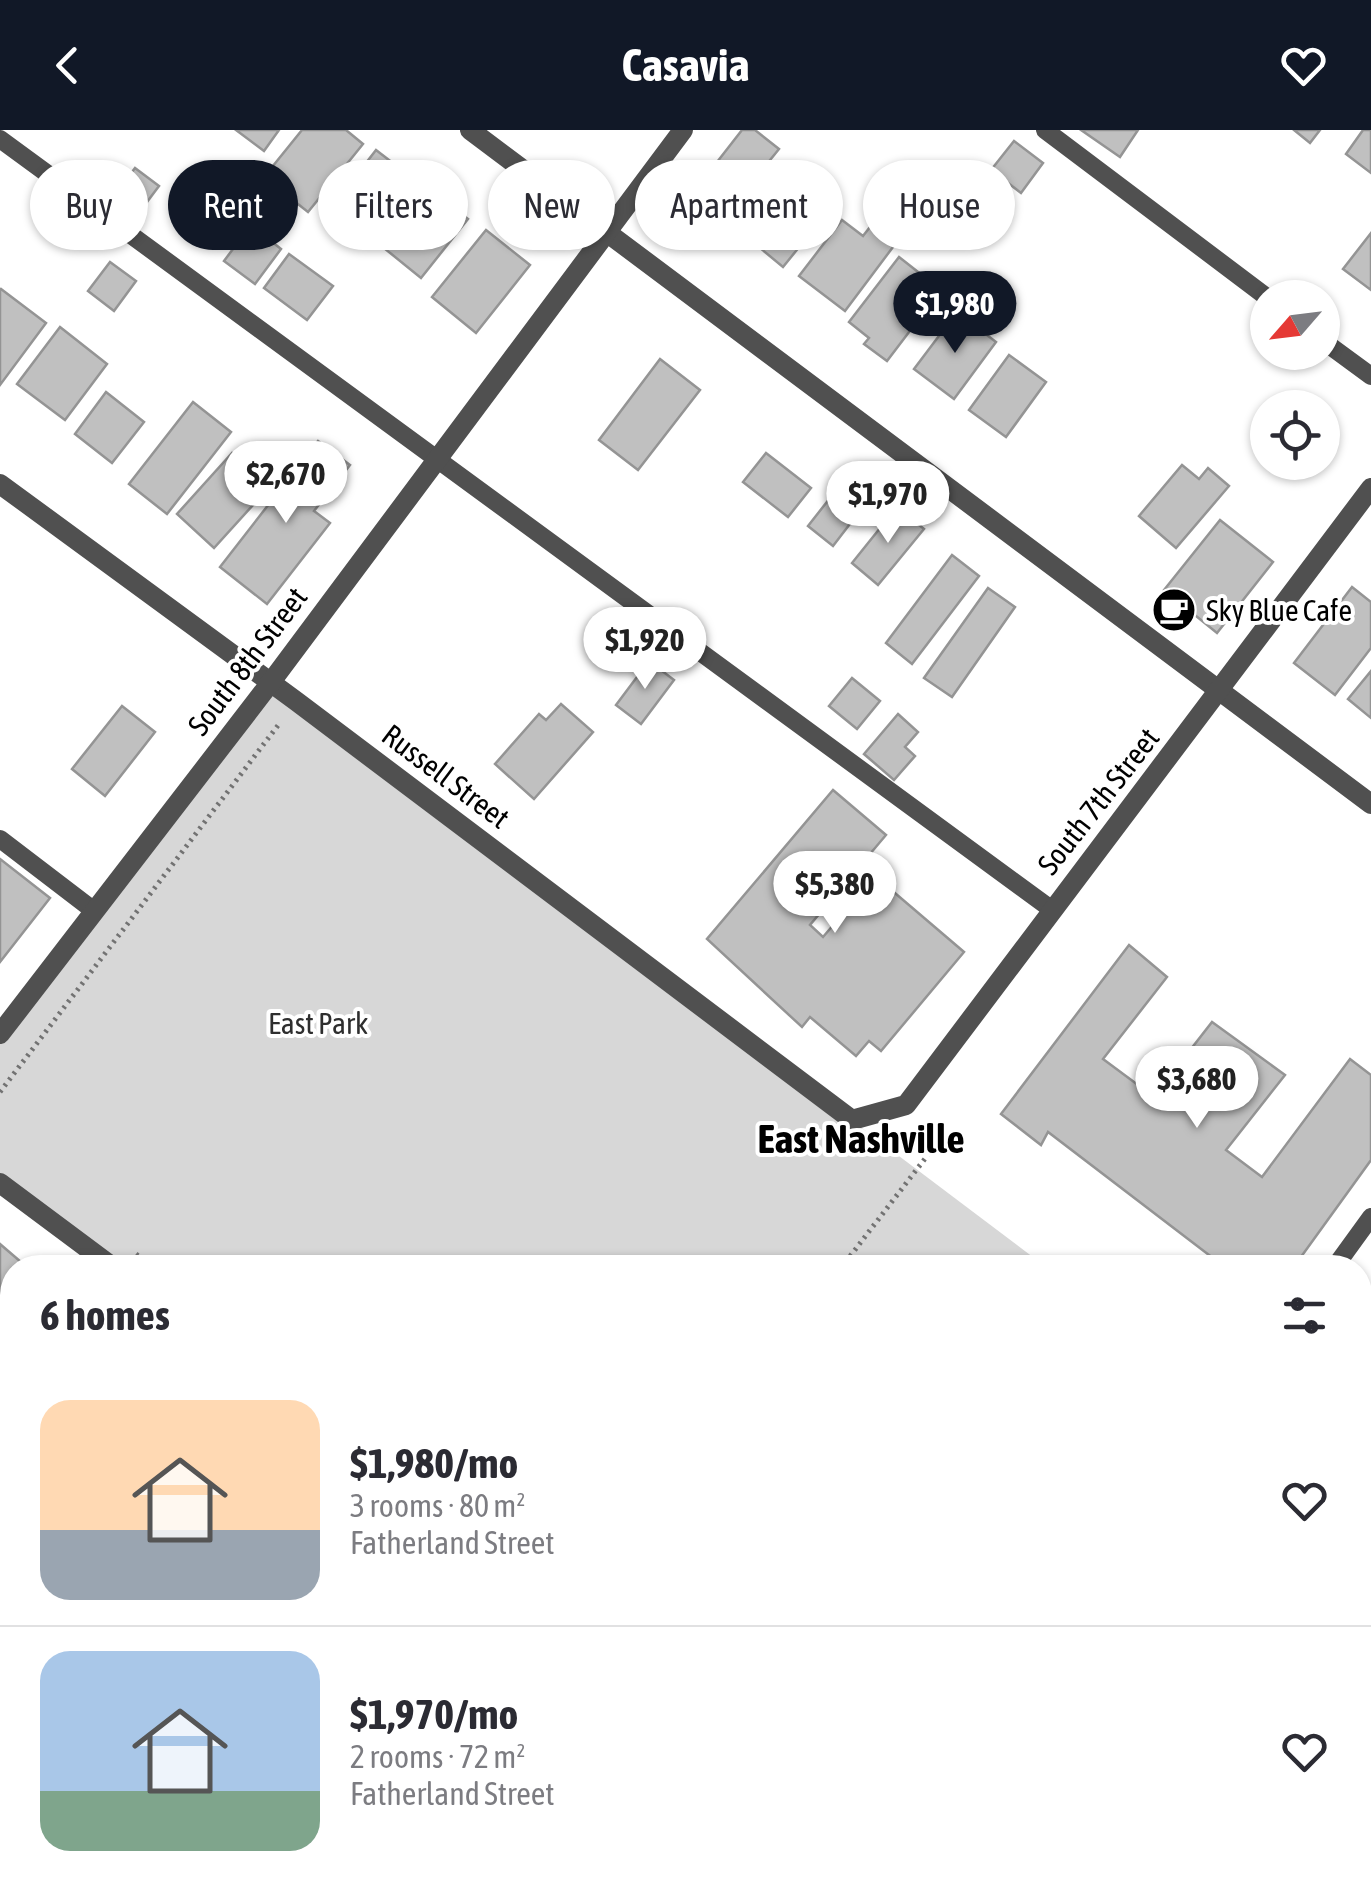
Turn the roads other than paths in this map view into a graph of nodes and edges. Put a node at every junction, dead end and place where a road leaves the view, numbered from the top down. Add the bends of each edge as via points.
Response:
1 (470, 130) edge
2 (683, 130) edge
3 (1045, 130) edge
4 (0, 139) edge
5 (511, 160) edge
6 (615, 218) edge
7 (615, 237) edge
8 (591, 250) edge
9 (1250, 284) edge
10 (1340, 353) edge
11 (1371, 376) edge
12 (434, 459) junction
13 (0, 484) edge
14 (1371, 488) edge
15 (271, 682) junction
16 (1220, 690) junction
17 (1371, 804) edge
18 (0, 839) edge
19 (1050, 909) junction
20 (93, 910) junction
21 (0, 1034) edge
22 (852, 1120) joint
23 (0, 1183) edge
24 (1371, 1217) edge
25 (97, 1255) edge
26 (1343, 1255) edge

1 - 5 street
2 - 6 street, South 8th Street
3 - 9 lane
4 - 12 lane
7 - 16 street
8 - 12 street, South 8th Street
10 - 11 lane
12 - 15 street, South 8th Street
12 - 19 lane
13 - 15 street, Russell Street
14 - 16 street, South 7th Street
15 - 20 street, South 8th Street
15 - 22 street, Russell Street
16 - 17 street
16 - 19 street, South 7th Street via 1107,844
18 - 20 lane
19 - 22 street, South 7th Street via 906,1105
20 - 21 street, South 8th Street
23 - 25 street
24 - 26 lane

